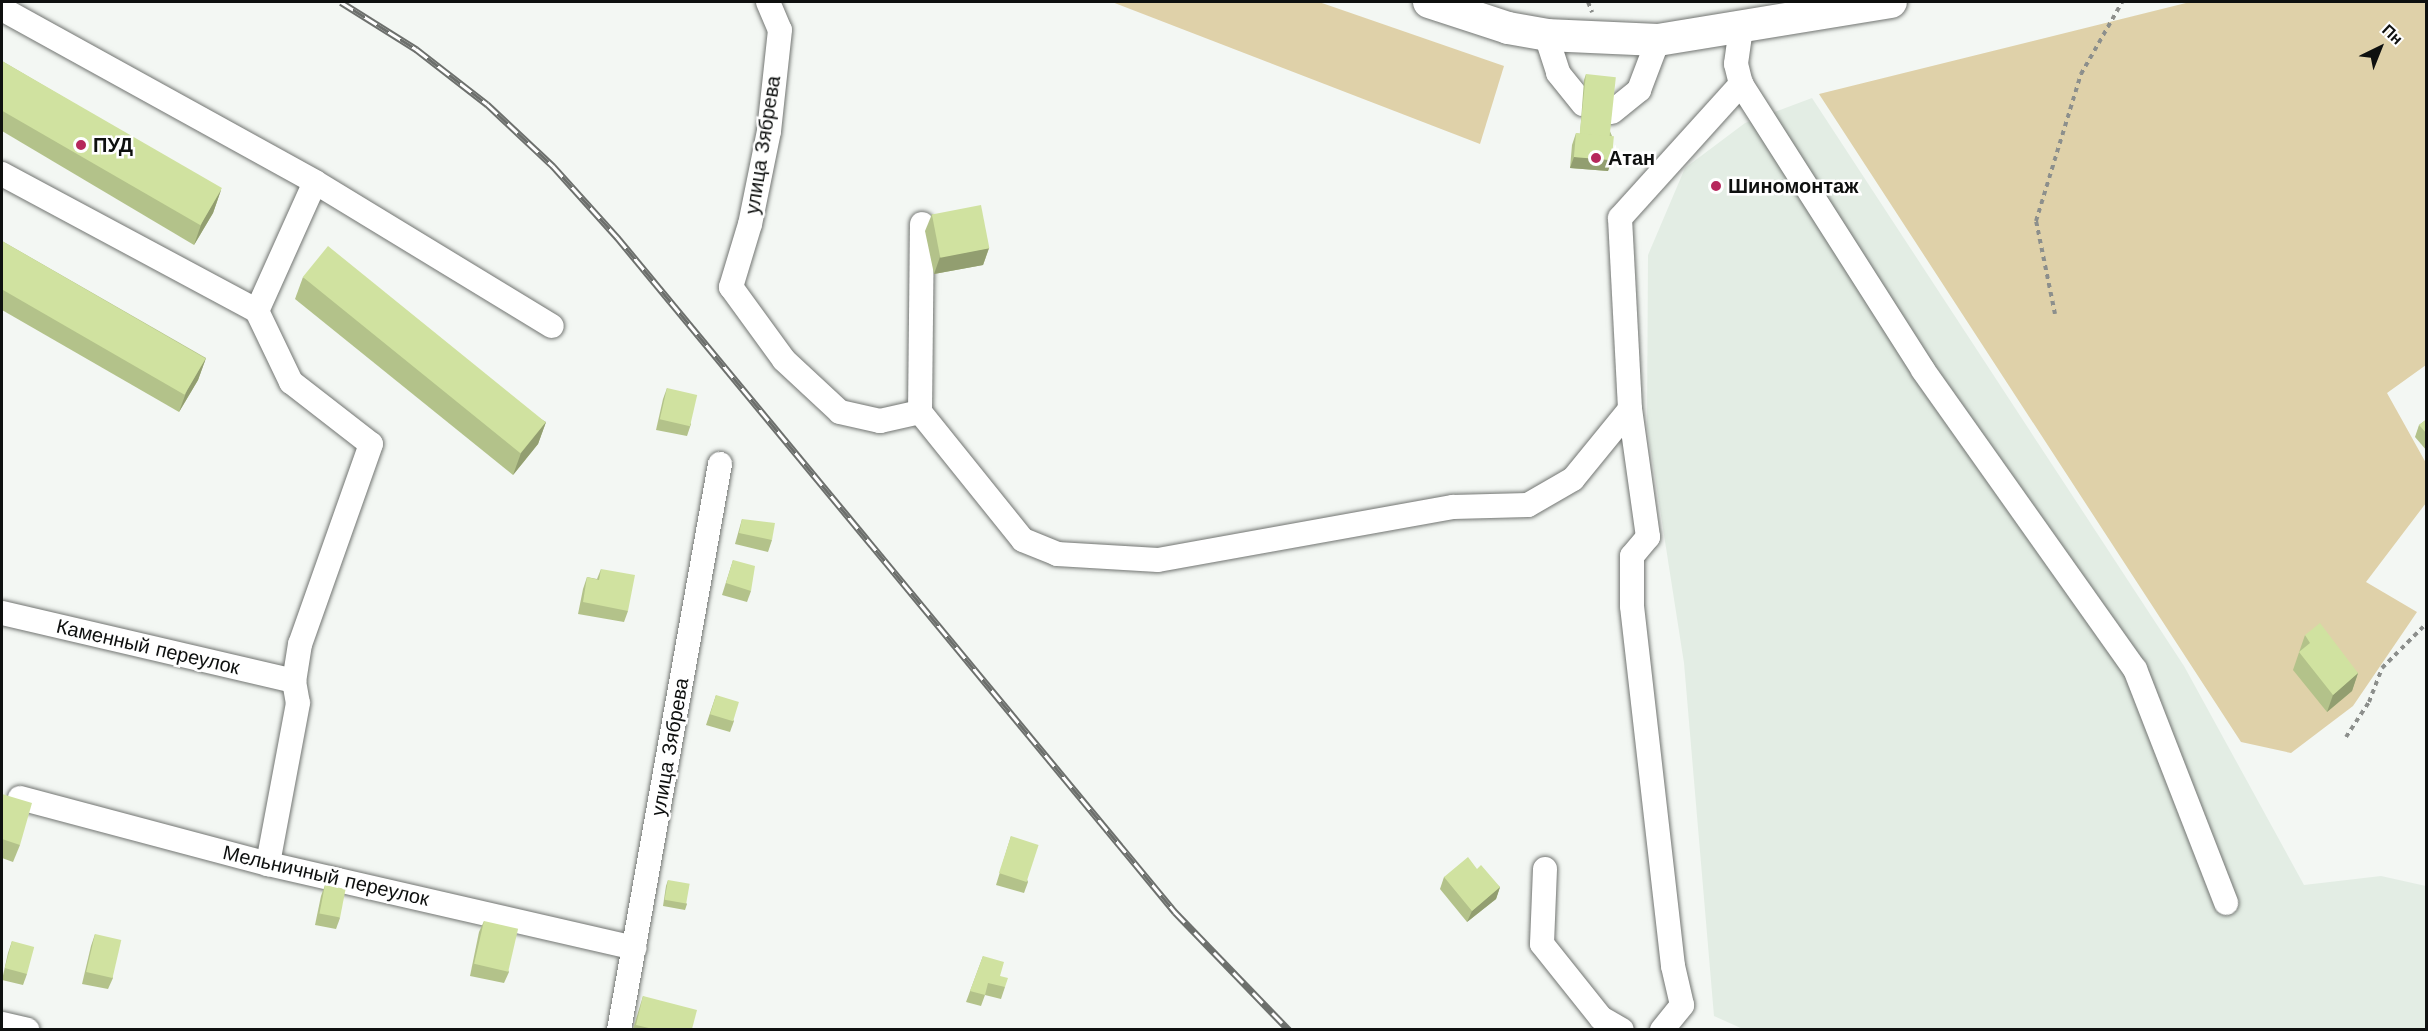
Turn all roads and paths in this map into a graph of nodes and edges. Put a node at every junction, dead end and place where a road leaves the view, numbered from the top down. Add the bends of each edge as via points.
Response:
1 (768, 2) edge
2 (1429, 2) edge
3 (1892, 2) edge
4 (2122, 2) edge
5 (2, 9) edge
6 (1741, 28) junction
7 (1546, 35) junction
8 (1658, 40) junction
9 (1741, 84) junction
10 (1582, 104) edge
11 (1612, 112) edge
12 (2, 174) edge
13 (315, 182) junction
14 (922, 225) dead end
15 (256, 311) junction
16 (2055, 314) dead end
17 (552, 326) dead end
18 (1630, 409) junction
19 (920, 412) junction
20 (720, 464) dead end
21 (2, 613) edge
22 (2427, 624) edge
23 (294, 681) junction
24 (2346, 736) dead end
25 (20, 798) edge
26 (268, 864) junction
27 (1545, 868) dead end
28 (2226, 903) dead end
29 (634, 948) junction
30 (2, 1024) edge
31 (27, 1029) edge
32 (619, 1029) edge
33 (1622, 1029) edge
34 (1662, 1029) edge

1 - 19 street, улица Зябрева via 780,30 769,131 750,224 730,288 784,360 840,412 879,421
2 - 7 main road via 1508,28
3 - 6 main road
4 - 16 path via 2081,74 2036,221
5 - 13 street
6 - 8 main road
6 - 9 street via 1736,64
7 - 8 main road
7 - 10 street via 1558,73
8 - 11 street via 1639,90
9 - 18 street via 1620,218
9 - 28 street via 1923,370 2135,669
12 - 15 street
13 - 15 street
13 - 17 street
14 - 19 street
15 - 23 street via 291,382 371,444 300,644
18 - 19 street via 1573,478 1528,505 1453,507 1158,560 1057,554 1023,540
18 - 34 street via 1648,537 1632,556 1632,606 1673,966 1682,1005
20 - 29 street, улица Зябрева
21 - 23 street, Каменный переулок
22 - 24 path via 2382,668 2368,702
23 - 26 street via 298,703
25 - 26 street, Мельничный переулок
26 - 29 street, Мельничный переулок
27 - 33 street via 1542,944 1601,1018
29 - 32 street, улица Зябрева
30 - 31 street

